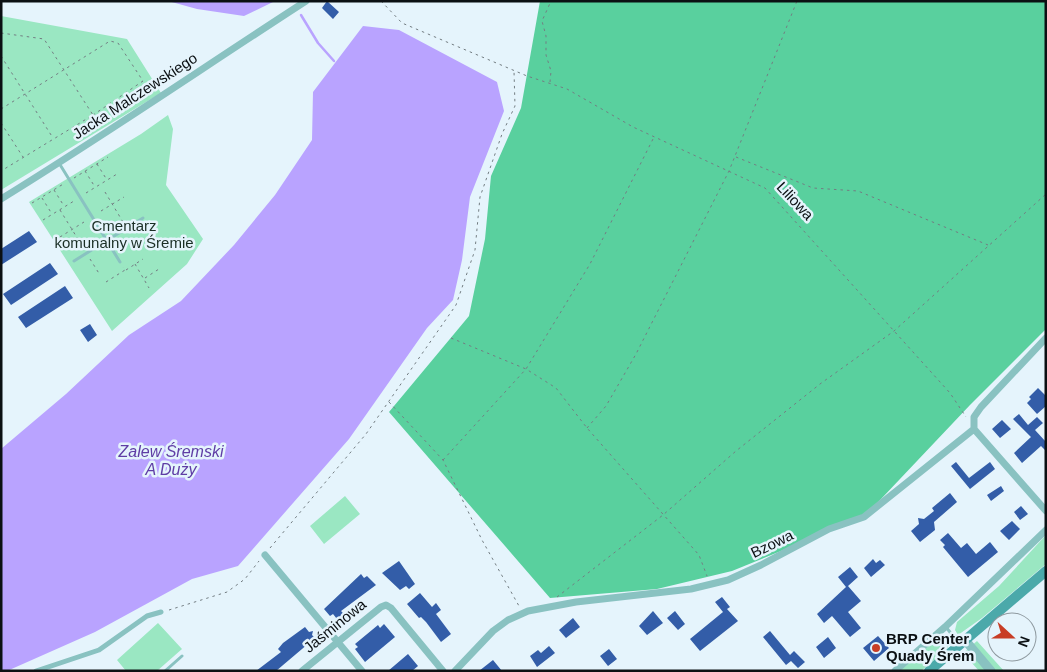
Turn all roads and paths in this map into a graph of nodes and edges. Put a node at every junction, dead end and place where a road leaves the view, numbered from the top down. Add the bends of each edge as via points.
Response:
1 (306, 1) edge
2 (381, 1) edge
3 (551, 1) edge
4 (797, 1) edge
5 (1, 33) edge
6 (1, 56) edge
7 (64, 70) junction
8 (514, 70) junction
9 (550, 83) junction
10 (150, 89) dead end
11 (25, 94) junction
12 (114, 100) junction
13 (119, 108) junction
14 (1, 109) edge
15 (93, 114) junction
16 (127, 120) junction
17 (1, 122) edge
18 (654, 136) junction
19 (53, 139) junction
20 (735, 157) junction
21 (23, 158) junction
22 (59, 163) junction
23 (97, 164) dead end
24 (1, 171) edge
25 (85, 171) dead end
26 (730, 171) junction
27 (107, 180) dead end
28 (95, 188) dead end
29 (54, 190) dead end
30 (105, 192) dead end
31 (1046, 194) edge
32 (42, 197) dead end
33 (124, 197) dead end
34 (1, 198) edge
35 (113, 204) junction
36 (64, 207) dead end
37 (60, 210) dead end
38 (101, 211) dead end
39 (52, 214) dead end
40 (143, 218) dead end
41 (84, 222) dead end
42 (127, 228) junction
43 (72, 230) junction
44 (60, 237) dead end
45 (107, 241) junction
46 (989, 245) junction
47 (86, 253) junction
48 (142, 259) dead end
49 (74, 260) dead end
50 (120, 262) joint
51 (135, 264) junction
52 (159, 269) dead end
53 (125, 270) junction
54 (100, 275) dead end
55 (144, 279) junction
56 (106, 282) dead end
57 (149, 288) dead end
58 (894, 330) junction
59 (451, 338) dead end
60 (1046, 338) edge
61 (526, 369) junction
62 (389, 402) junction
63 (587, 428) junction
64 (974, 429) junction
65 (443, 460) junction
66 (1046, 511) edge
67 (663, 515) junction
68 (1046, 530) edge
69 (265, 555) junction
70 (1046, 571) edge
71 (710, 585) junction
72 (543, 607) junction
73 (161, 612) joint
74 (523, 613) junction
75 (945, 627) junction
76 (336, 641) junction
77 (962, 642) junction
78 (182, 656) dead end
79 (36, 671) edge
80 (165, 671) edge
81 (302, 671) edge
82 (362, 671) edge
83 (443, 671) edge
84 (455, 671) edge
85 (895, 671) edge
86 (929, 671) edge
87 (991, 671) edge

1 - 16 street, Jacka Malczewskiego
2 - 8 path, Liliowa via 402,23
3 - 9 path via 542,21 551,71
4 - 20 path
5 - 7 path via 44,39
6 - 11 path
7 - 11 path
7 - 12 path via 110,41 118,43 143,81
7 - 15 path
8 - 9 path, Liliowa
8 - 62 path via 515,106 480,197 476,250 456,305
9 - 18 path, Liliowa
10 - 13 path
11 - 14 path
11 - 19 path
12 - 13 path
12 - 15 path
13 - 16 path
15 - 19 path
16 - 22 street, Jacka Malczewskiego
17 - 21 path
18 - 26 path, Liliowa
18 - 61 path via 590,264
19 - 21 path
20 - 26 path
20 - 46 path via 813,188 858,191
21 - 24 path
22 - 34 street, Jacka Malczewskiego
22 - 45 lane
23 - 27 path
25 - 28 path
26 - 58 path, Liliowa via 766,188
26 - 63 path via 636,354 606,406
29 - 36 path
30 - 35 path
31 - 46 path
32 - 39 path
33 - 35 path
35 - 38 path
35 - 42 path
37 - 43 path
40 - 42 lane
41 - 43 path
42 - 45 lane
43 - 44 path
43 - 47 path
45 - 47 lane
45 - 50 lane
46 - 58 path
47 - 49 lane
47 - 54 path
48 - 51 path
50 - 53 path
51 - 53 path
51 - 55 path
52 - 55 path
53 - 56 path
55 - 57 path
58 - 64 path, Liliowa via 950,393
58 - 67 path via 736,451
59 - 61 path
60 - 64 street via 981,407 974,417
61 - 63 path via 556,388
61 - 65 path
62 - 65 path
62 - 69 path
63 - 67 path
64 - 66 street
64 - 71 street, Bzowa via 864,517 829,529 761,565
65 - 74 path via 482,540
67 - 71 path via 699,555
67 - 72 path
68 - 75 street
69 - 73 path via 245,579 227,592
69 - 76 street
70 - 77 main road
71 - 72 street, Bzowa
72 - 74 street, Bzowa
73 - 79 street via 147,616 98,650
74 - 84 street, Bzowa via 494,631
75 - 77 lane
75 - 85 street
76 - 81 street, Jaśminowa
76 - 82 street
76 - 83 street, Jaśminowa via 386,605
77 - 86 main road
77 - 87 street
78 - 80 lane

